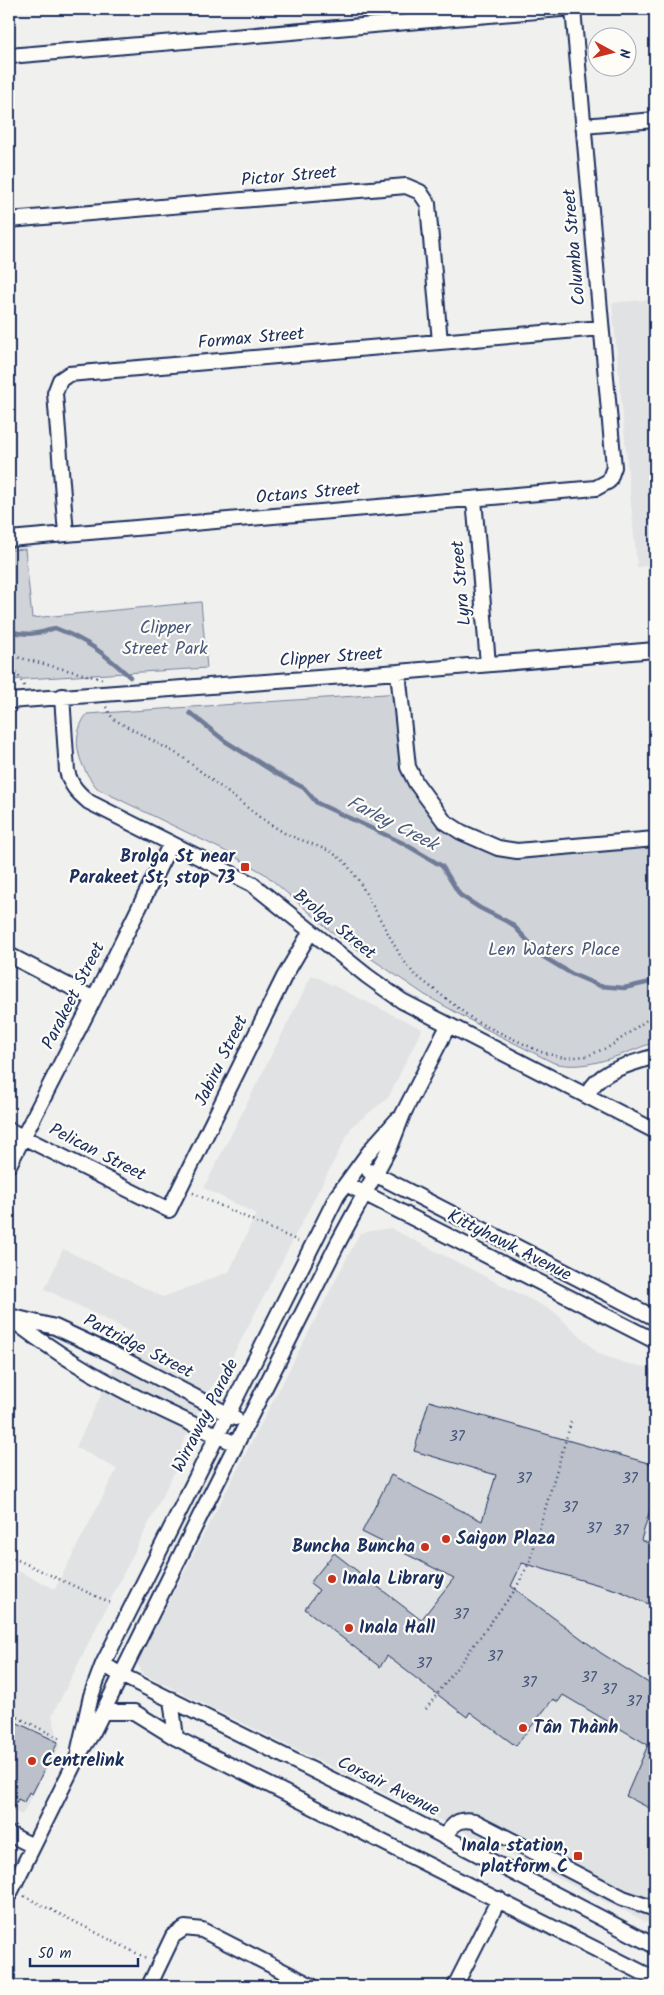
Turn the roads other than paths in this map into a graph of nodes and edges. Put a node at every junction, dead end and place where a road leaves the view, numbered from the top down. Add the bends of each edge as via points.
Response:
1 (561, 9) edge
2 (573, 9) edge
3 (399, 16) edge
4 (9, 56) edge
5 (655, 120) edge
6 (583, 126) junction
7 (9, 220) edge
8 (601, 328) junction
9 (440, 342) junction
10 (609, 481) joint
11 (474, 499) junction
12 (66, 534) junction
13 (9, 539) edge
14 (655, 650) edge
15 (488, 664) junction
16 (398, 672) junction
17 (62, 696) junction
18 (9, 701) edge
19 (655, 839) edge
20 (171, 843) junction
21 (311, 931) junction
22 (9, 955) edge
23 (94, 999) junction
24 (448, 1026) junction
25 (655, 1056) edge
26 (587, 1095) junction
27 (403, 1114) junction
28 (9, 1130) edge
29 (655, 1131) edge
30 (23, 1137) junction
31 (9, 1165) edge
32 (359, 1166) junction
33 (376, 1175) junction
34 (346, 1184) junction
35 (364, 1194) junction
36 (169, 1210) joint
37 (9, 1317) edge
38 (655, 1318) edge
39 (655, 1341) edge
40 (227, 1414) junction
41 (246, 1424) junction
42 (216, 1435) junction
43 (236, 1444) junction
44 (103, 1664) junction
45 (121, 1675) junction
46 (171, 1699) junction
47 (103, 1712) junction
48 (176, 1738) junction
49 (79, 1754) junction
50 (9, 1834) edge
51 (444, 1837) junction
52 (33, 1846) junction
53 (10, 1893) edge
54 (499, 1899) junction
55 (655, 1909) edge
56 (655, 1946) edge
57 (655, 1979) edge
58 (148, 1986) edge
59 (312, 1986) edge
60 (455, 1986) edge

1 - 3 street
2 - 6 street, Columba Street
3 - 4 street
5 - 6 street
6 - 8 street, Columba Street
7 - 9 street, Pictor Street via 406,186 420,192 428,204
8 - 9 street, Formax Street
8 - 10 street, Columba Street via 614,467
9 - 12 street, Formax Street via 69,374 60,380 55,393
10 - 11 street, Octans Street via 596,488
11 - 12 street, Octans Street
11 - 15 street, Lyra Street
12 - 13 street, Octans Street
14 - 15 street, Clipper Street
15 - 16 street, Clipper Street
16 - 17 street, Clipper Street
16 - 19 street via 408,767 444,821 498,848 517,851
17 - 18 street, Clipper Street
17 - 20 street, Brolga Street via 67,771 75,790 89,802
20 - 21 street, Brolga Street via 252,884
20 - 23 street, Parakeet Street
21 - 24 street, Brolga Street via 402,1001
21 - 36 street, Jabiru Street via 284,977
22 - 23 street
23 - 30 street, Parakeet Street
24 - 26 street, Brolga Street
24 - 27 street, Wirraway Parade
25 - 26 street via 600,1078
26 - 29 street, Brolga Street
27 - 32 street, Wirraway Parade
27 - 33 street, Wirraway Parade
28 - 30 street, Pelican Street
30 - 31 street, Parakeet Street
30 - 36 street, Pelican Street
32 - 33 street, Kittyhawk Avenue
32 - 34 street, Wirraway Parade
33 - 35 street, Wirraway Parade
33 - 38 street, Kittyhawk Avenue
34 - 35 street, Kittyhawk Avenue
34 - 40 street, Wirraway Parade
35 - 39 street, Kittyhawk Avenue
35 - 41 street, Wirraway Parade
37 - 40 street, Partridge Street via 55,1327
37 - 42 street, Partridge Street via 42,1344 87,1372
40 - 41 street, Partridge Street
40 - 42 street, Wirraway Parade
41 - 43 street, Wirraway Parade
42 - 43 street, Partridge Street
42 - 44 street, Wirraway Parade
43 - 45 street, Wirraway Parade
44 - 45 street, Corsair Avenue
44 - 49 street, Wirraway Parade via 91,1696
45 - 46 street, Corsair Avenue
45 - 47 street, Wirraway Parade
46 - 48 street
46 - 51 street, Corsair Avenue
47 - 48 street via 134,1712
47 - 49 street, Wirraway Parade
48 - 54 street
49 - 52 street, Wirraway Parade
50 - 52 street
51 - 55 street via 459,1820 474,1821 623,1898
51 - 56 street, Corsair Avenue
52 - 53 street, Wirraway Parade
54 - 57 street
54 - 60 street
58 - 59 street via 173,1936 185,1928 202,1930

